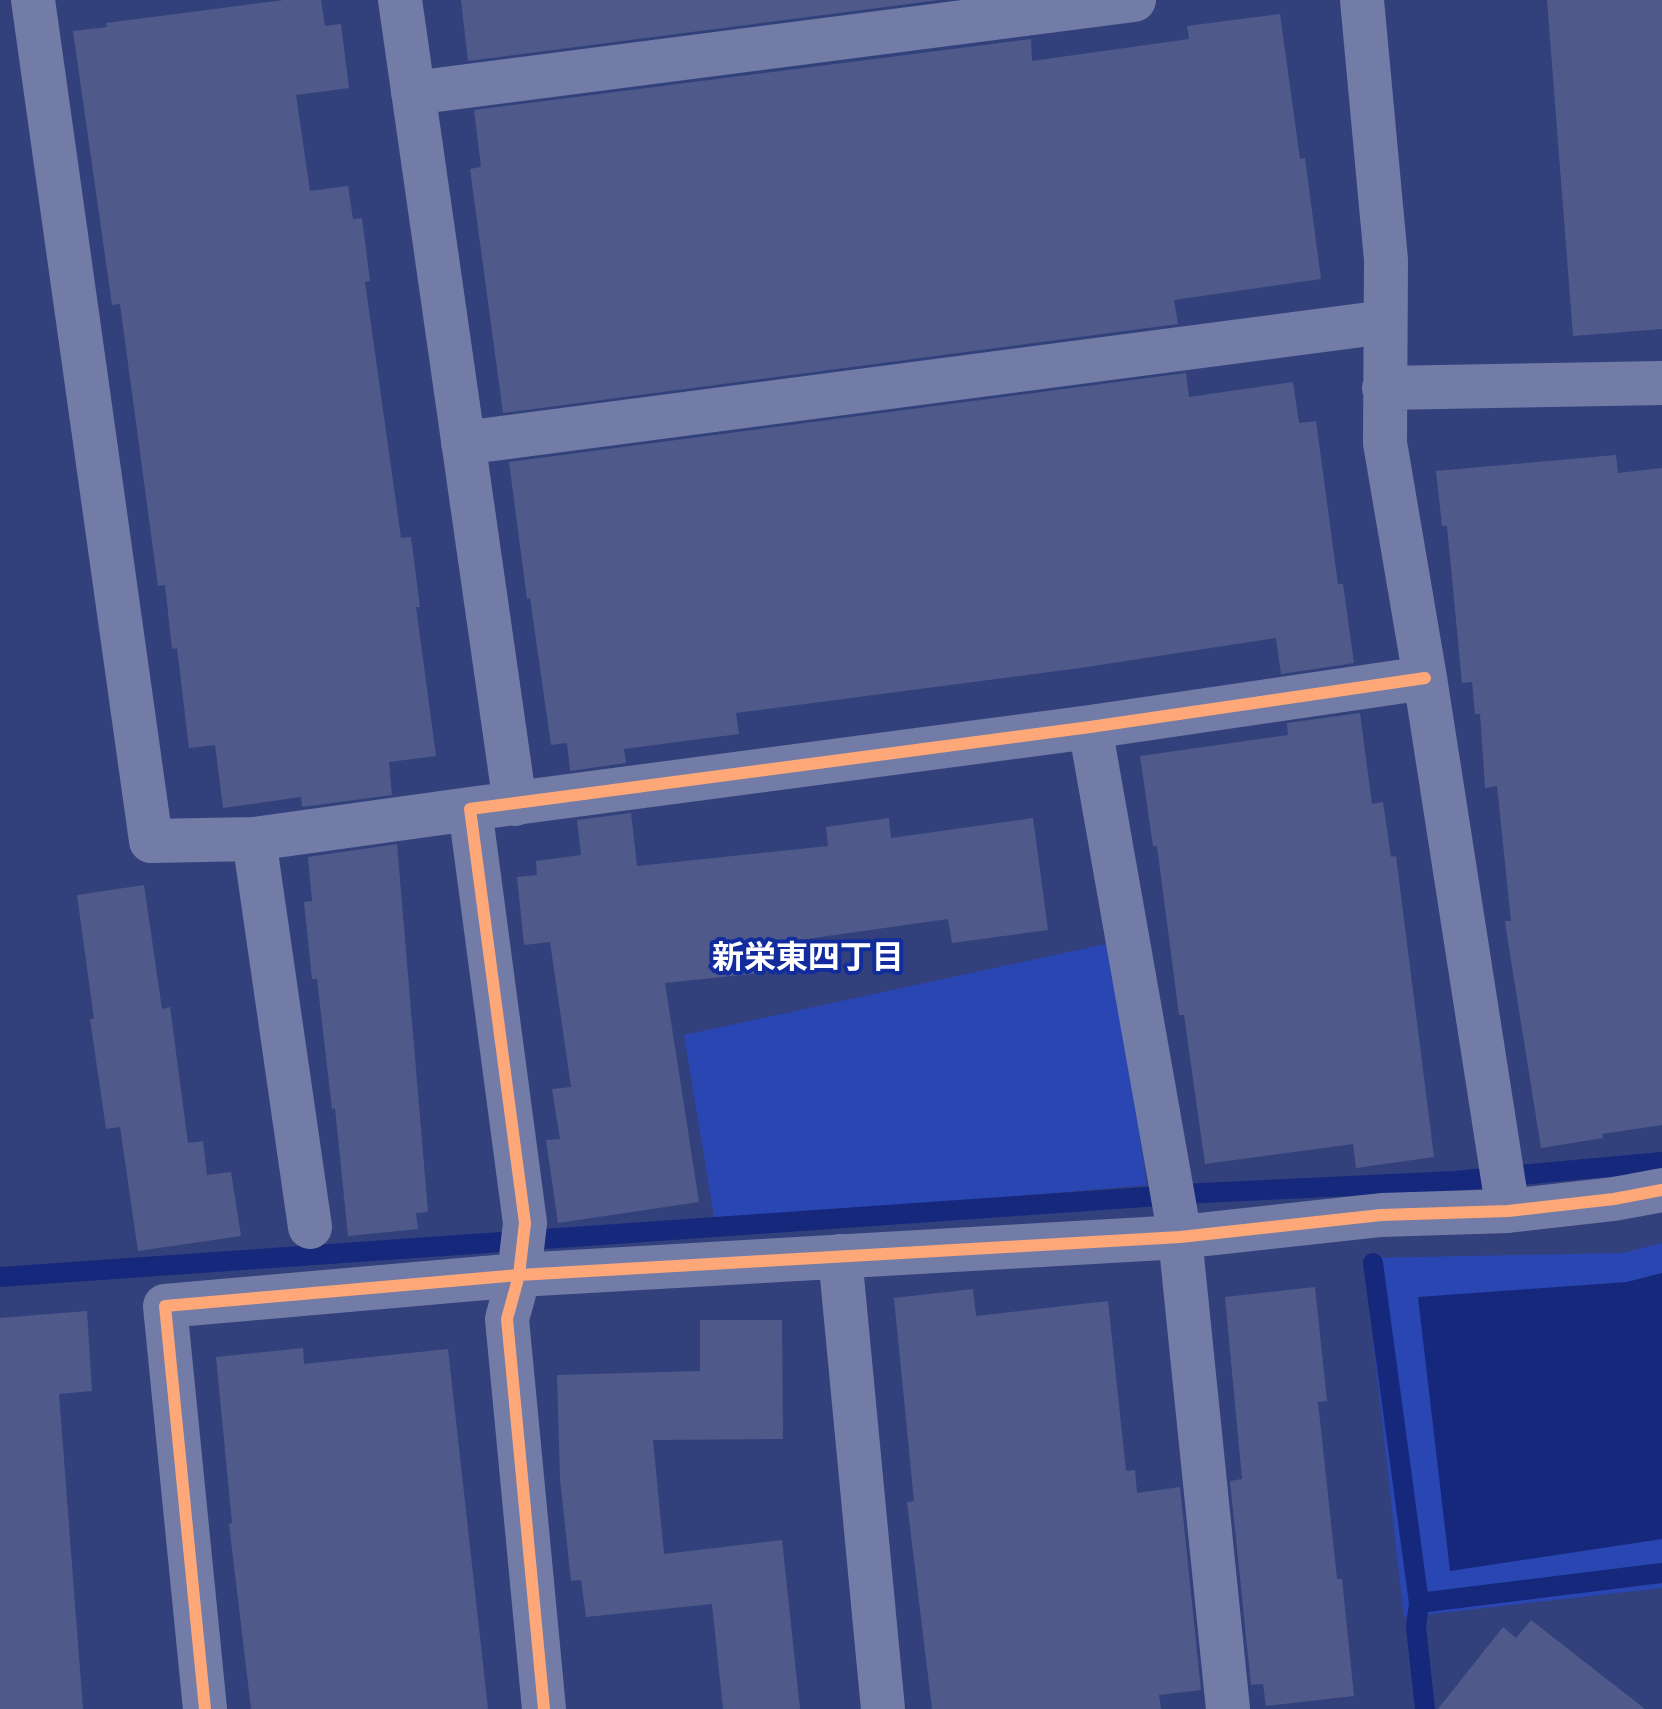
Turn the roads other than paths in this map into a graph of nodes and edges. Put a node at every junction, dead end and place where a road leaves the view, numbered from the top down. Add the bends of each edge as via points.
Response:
1 (33, 0) edge
2 (400, 0) edge
3 (1134, 0) edge
4 (1362, 0) edge
5 (413, 93) junction
6 (1385, 322) junction
7 (1662, 383) edge
8 (1384, 388) junction
9 (463, 443) junction
10 (1425, 678) junction
11 (1090, 727) junction
12 (515, 804) junction
13 (470, 809) junction
14 (254, 839) junction
15 (1662, 1190) edge
16 (1508, 1211) junction
17 (310, 1227) dead end
18 (1180, 1237) junction
19 (840, 1256) junction
20 (519, 1275) junction
21 (205, 1709) edge
22 (544, 1709) edge
23 (883, 1709) edge
24 (1228, 1709) edge

1 - 14 street via 151,841
2 - 5 street
3 - 5 street
4 - 6 street via 1386,260
5 - 9 street
6 - 8 street
6 - 9 street
7 - 8 street
8 - 10 street via 1385,443
9 - 12 street
10 - 11 street
10 - 16 street
11 - 12 street
11 - 18 street
12 - 13 street
13 - 14 street
13 - 20 street via 525,1223
14 - 17 street
15 - 16 street
16 - 18 street via 1381,1215
18 - 19 street
18 - 24 street
19 - 20 street
19 - 23 street
20 - 21 street via 165,1306
20 - 22 street via 507,1319

